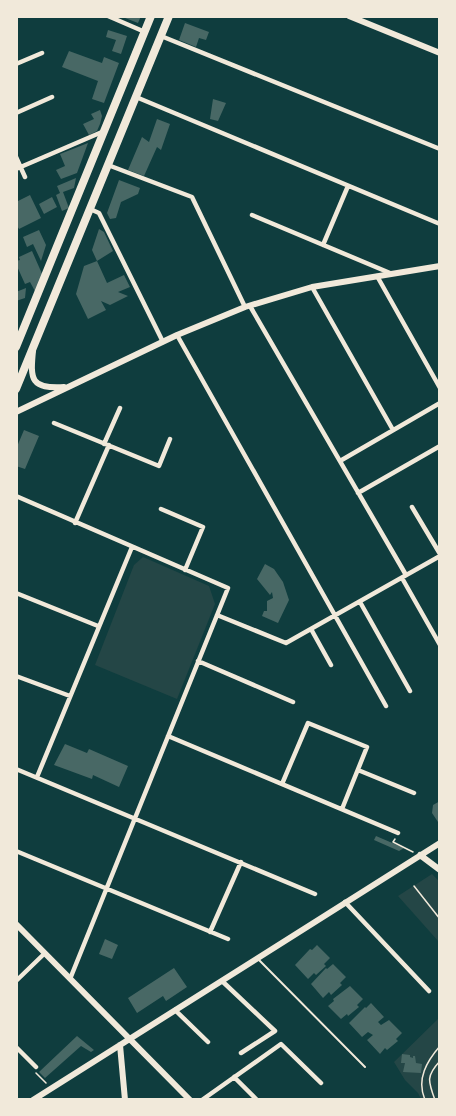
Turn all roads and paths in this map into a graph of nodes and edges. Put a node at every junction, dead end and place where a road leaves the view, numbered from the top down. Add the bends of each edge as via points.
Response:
1 (108, 16) edge
2 (151, 16) edge
3 (169, 16) edge
4 (348, 16) edge
5 (145, 32) junction
6 (161, 36) junction
7 (42, 52) dead end
8 (440, 53) edge
9 (16, 64) edge
10 (52, 97) dead end
11 (136, 97) junction
12 (16, 113) edge
13 (105, 131) junction
14 (440, 149) edge
15 (16, 157) edge
16 (108, 165) junction
17 (18, 168) edge
18 (25, 177) dead end
19 (348, 186) junction
20 (90, 209) junction
21 (252, 215) dead end
22 (440, 224) edge
23 (323, 245) junction
24 (440, 266) edge
25 (391, 274) junction
26 (377, 276) junction
27 (312, 287) junction
28 (41, 288) junction
29 (55, 294) junction
30 (248, 307) junction
31 (177, 335) junction
32 (164, 342) junction
33 (17, 343) edge
34 (33, 349) junction
35 (67, 387) junction
36 (440, 388) edge
37 (16, 389) edge
38 (440, 403) edge
39 (120, 408) dead end
40 (16, 412) edge
41 (54, 423) dead end
42 (393, 430) junction
43 (170, 440) dead end
44 (107, 445) junction
45 (440, 446) edge
46 (340, 461) junction
47 (358, 493) junction
48 (16, 496) edge
49 (412, 507) dead end
50 (160, 509) dead end
51 (75, 523) junction
52 (132, 547) junction
53 (440, 555) edge
54 (185, 570) junction
55 (404, 576) junction
56 (16, 593) edge
57 (360, 602) junction
58 (217, 615) junction
59 (336, 615) junction
60 (98, 626) junction
61 (312, 629) junction
62 (440, 645) edge
63 (198, 661) junction
64 (331, 665) dead end
65 (16, 676) edge
66 (410, 691) dead end
67 (70, 696) junction
68 (293, 702) dead end
69 (386, 706) dead end
70 (168, 736) junction
71 (16, 769) edge
72 (358, 770) junction
73 (37, 777) junction
74 (282, 784) junction
75 (414, 793) dead end
76 (342, 809) junction
77 (135, 819) junction
78 (398, 833) joint
79 (440, 843) edge
80 (16, 851) edge
81 (420, 855) junction
82 (241, 862) junction
83 (440, 870) edge
84 (414, 886) dead end
85 (107, 888) junction
86 (315, 894) dead end
87 (345, 902) junction
88 (440, 919) edge
89 (16, 924) edge
90 (210, 932) junction
91 (228, 939) dead end
92 (45, 953) junction
93 (257, 958) junction
94 (70, 979) junction
95 (16, 981) edge
96 (222, 981) junction
97 (429, 992) dead end
98 (176, 1010) junction
99 (129, 1039) junction
100 (208, 1042) dead end
101 (120, 1045) junction
102 (440, 1046) edge
103 (16, 1047) edge
104 (241, 1053) dead end
105 (440, 1061) edge
106 (36, 1067) joint
107 (365, 1067) dead end
108 (430, 1074) junction
109 (423, 1076) junction
110 (234, 1077) junction
111 (321, 1083) dead end
112 (52, 1088) junction
113 (126, 1098) edge
114 (33, 1100) edge
115 (190, 1100) edge
116 (202, 1100) edge
117 (257, 1100) edge
118 (425, 1100) edge
119 (435, 1100) edge

1 - 5 street
2 - 5 main road
3 - 6 main road
4 - 8 street
5 - 13 main road
6 - 11 main road
6 - 14 street
7 - 9 street
10 - 12 street
11 - 16 main road
11 - 19 street
13 - 17 street
13 - 28 main road
15 - 17 street
16 - 20 main road
16 - 30 street via 192,197
17 - 18 street
19 - 22 street
19 - 23 street
20 - 29 main road
20 - 32 street via 99,213
21 - 23 street
23 - 25 street
24 - 25 street
25 - 26 street
26 - 27 street
26 - 36 street
27 - 30 street
27 - 42 street
28 - 29 main road
28 - 33 main road
29 - 34 main road
30 - 31 street
30 - 46 street
31 - 32 street
31 - 59 street
32 - 35 street
34 - 35 street via 31,374 35,382 50,388
34 - 37 main road
35 - 40 street
38 - 42 street
39 - 44 street
41 - 44 street
42 - 46 street
43 - 44 street via 159,466
44 - 51 street
45 - 47 street
46 - 47 street
47 - 55 street
48 - 51 street
49 - 53 street
50 - 54 street via 203,527
51 - 52 street
52 - 54 street
52 - 60 street
53 - 55 street
54 - 58 street via 228,588
55 - 57 street
55 - 62 street
56 - 60 street
57 - 59 street
57 - 66 street
58 - 61 street via 286,643
58 - 63 street
59 - 61 street
59 - 69 street
60 - 67 street
61 - 64 street
63 - 68 street
63 - 70 street
65 - 67 street
67 - 73 street
70 - 74 street
70 - 77 street
71 - 73 street
72 - 74 street via 367,747 308,723
72 - 75 street
72 - 76 street
73 - 77 street
74 - 76 street
76 - 78 street
77 - 82 street
77 - 85 street
78 - 81 path via 393,842
79 - 81 street
80 - 85 street
81 - 83 street
81 - 87 street
82 - 86 street
82 - 90 street
84 - 88 path
85 - 90 street
85 - 94 street
87 - 93 street
87 - 97 street
89 - 92 street
90 - 91 street
92 - 94 street
92 - 95 street
93 - 96 street
93 - 107 lane
94 - 99 street
96 - 98 street
96 - 104 street via 275,1031
98 - 99 street
98 - 100 street
99 - 101 street
99 - 115 street
101 - 112 street
101 - 113 street
102 - 109 path via 426,1063
103 - 106 street
105 - 108 path
106 - 112 path via 33,1070
108 - 109 path
108 - 119 path
109 - 118 path
110 - 111 street via 281,1044
110 - 116 street
110 - 117 street
112 - 114 street

